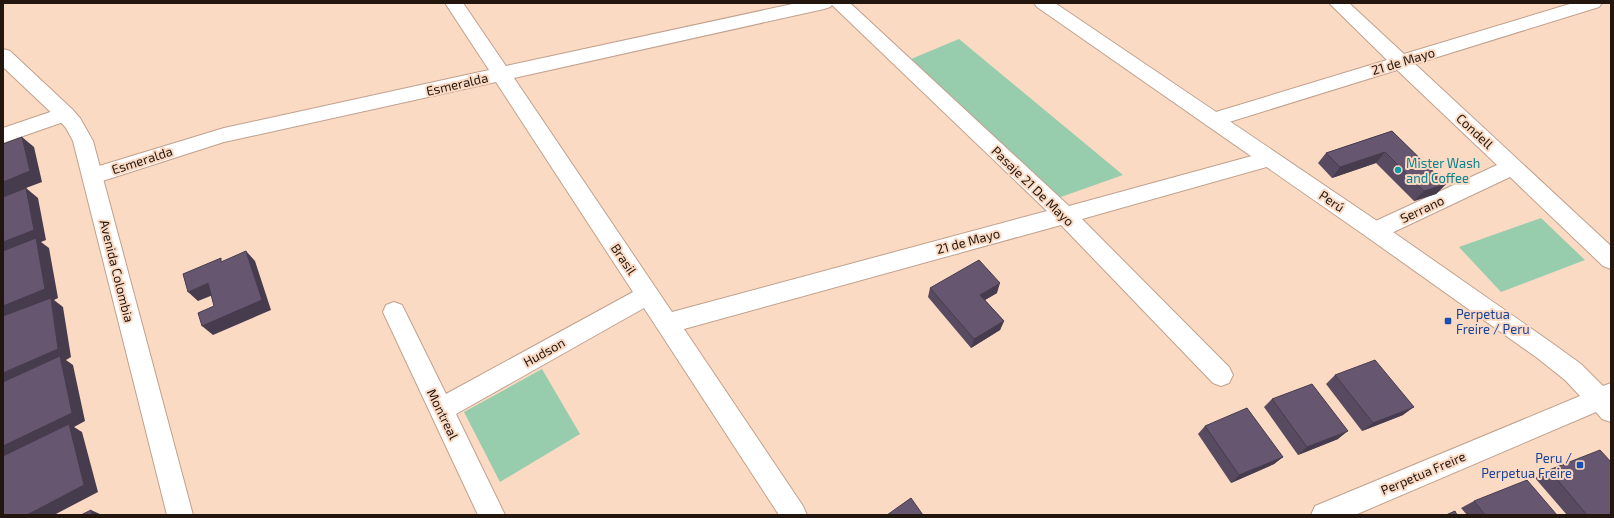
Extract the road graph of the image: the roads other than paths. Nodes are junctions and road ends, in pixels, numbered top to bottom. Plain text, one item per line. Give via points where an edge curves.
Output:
1 (454, 3) edge
2 (824, 3) edge
3 (839, 3) edge
4 (1043, 3) edge
5 (1338, 3) edge
6 (1593, 3) edge
7 (3, 56) edge
8 (1401, 62) junction
9 (501, 74) junction
10 (65, 114) junction
11 (1213, 120) junction
12 (3, 136) edge
13 (1270, 159) junction
14 (1512, 167) junction
15 (93, 176) junction
16 (1065, 215) junction
17 (1375, 231) junction
18 (1611, 260) edge
19 (648, 295) junction
20 (394, 312) dead end
21 (667, 324) junction
22 (1221, 375) dead end
23 (1607, 402) edge
24 (441, 409) junction
25 (180, 515) edge
26 (492, 515) edge
27 (794, 515) edge
28 (1324, 515) edge

1 - 9 street, Brasil
2 - 9 street, Esmeralda
3 - 16 street, Pasaje 21 De Mayo
4 - 11 street, Perú
5 - 8 street, Condell
6 - 8 street, 21 de Mayo
7 - 10 street, Avenida Colombia
8 - 11 street, 21 de Mayo
8 - 14 street, Condell
9 - 15 street, Esmeralda via 224,135
9 - 19 street, Brasil
10 - 12 street
10 - 15 street, Avenida Colombia via 83,140
11 - 13 street, Perú
13 - 16 street, 21 de Mayo
13 - 17 street, Perú
14 - 17 street, Serrano
14 - 18 street, Condell
15 - 25 street, Avenida Colombia
16 - 21 street, 21 de Mayo
16 - 22 street, Pasaje 21 De Mayo
17 - 23 street, Perú via 1544,350
19 - 21 street, Brasil
19 - 24 street, Hudson
20 - 24 street, Montreal
21 - 27 street, Brasil
23 - 28 street, Perpetua Freire
24 - 26 street, Montreal

